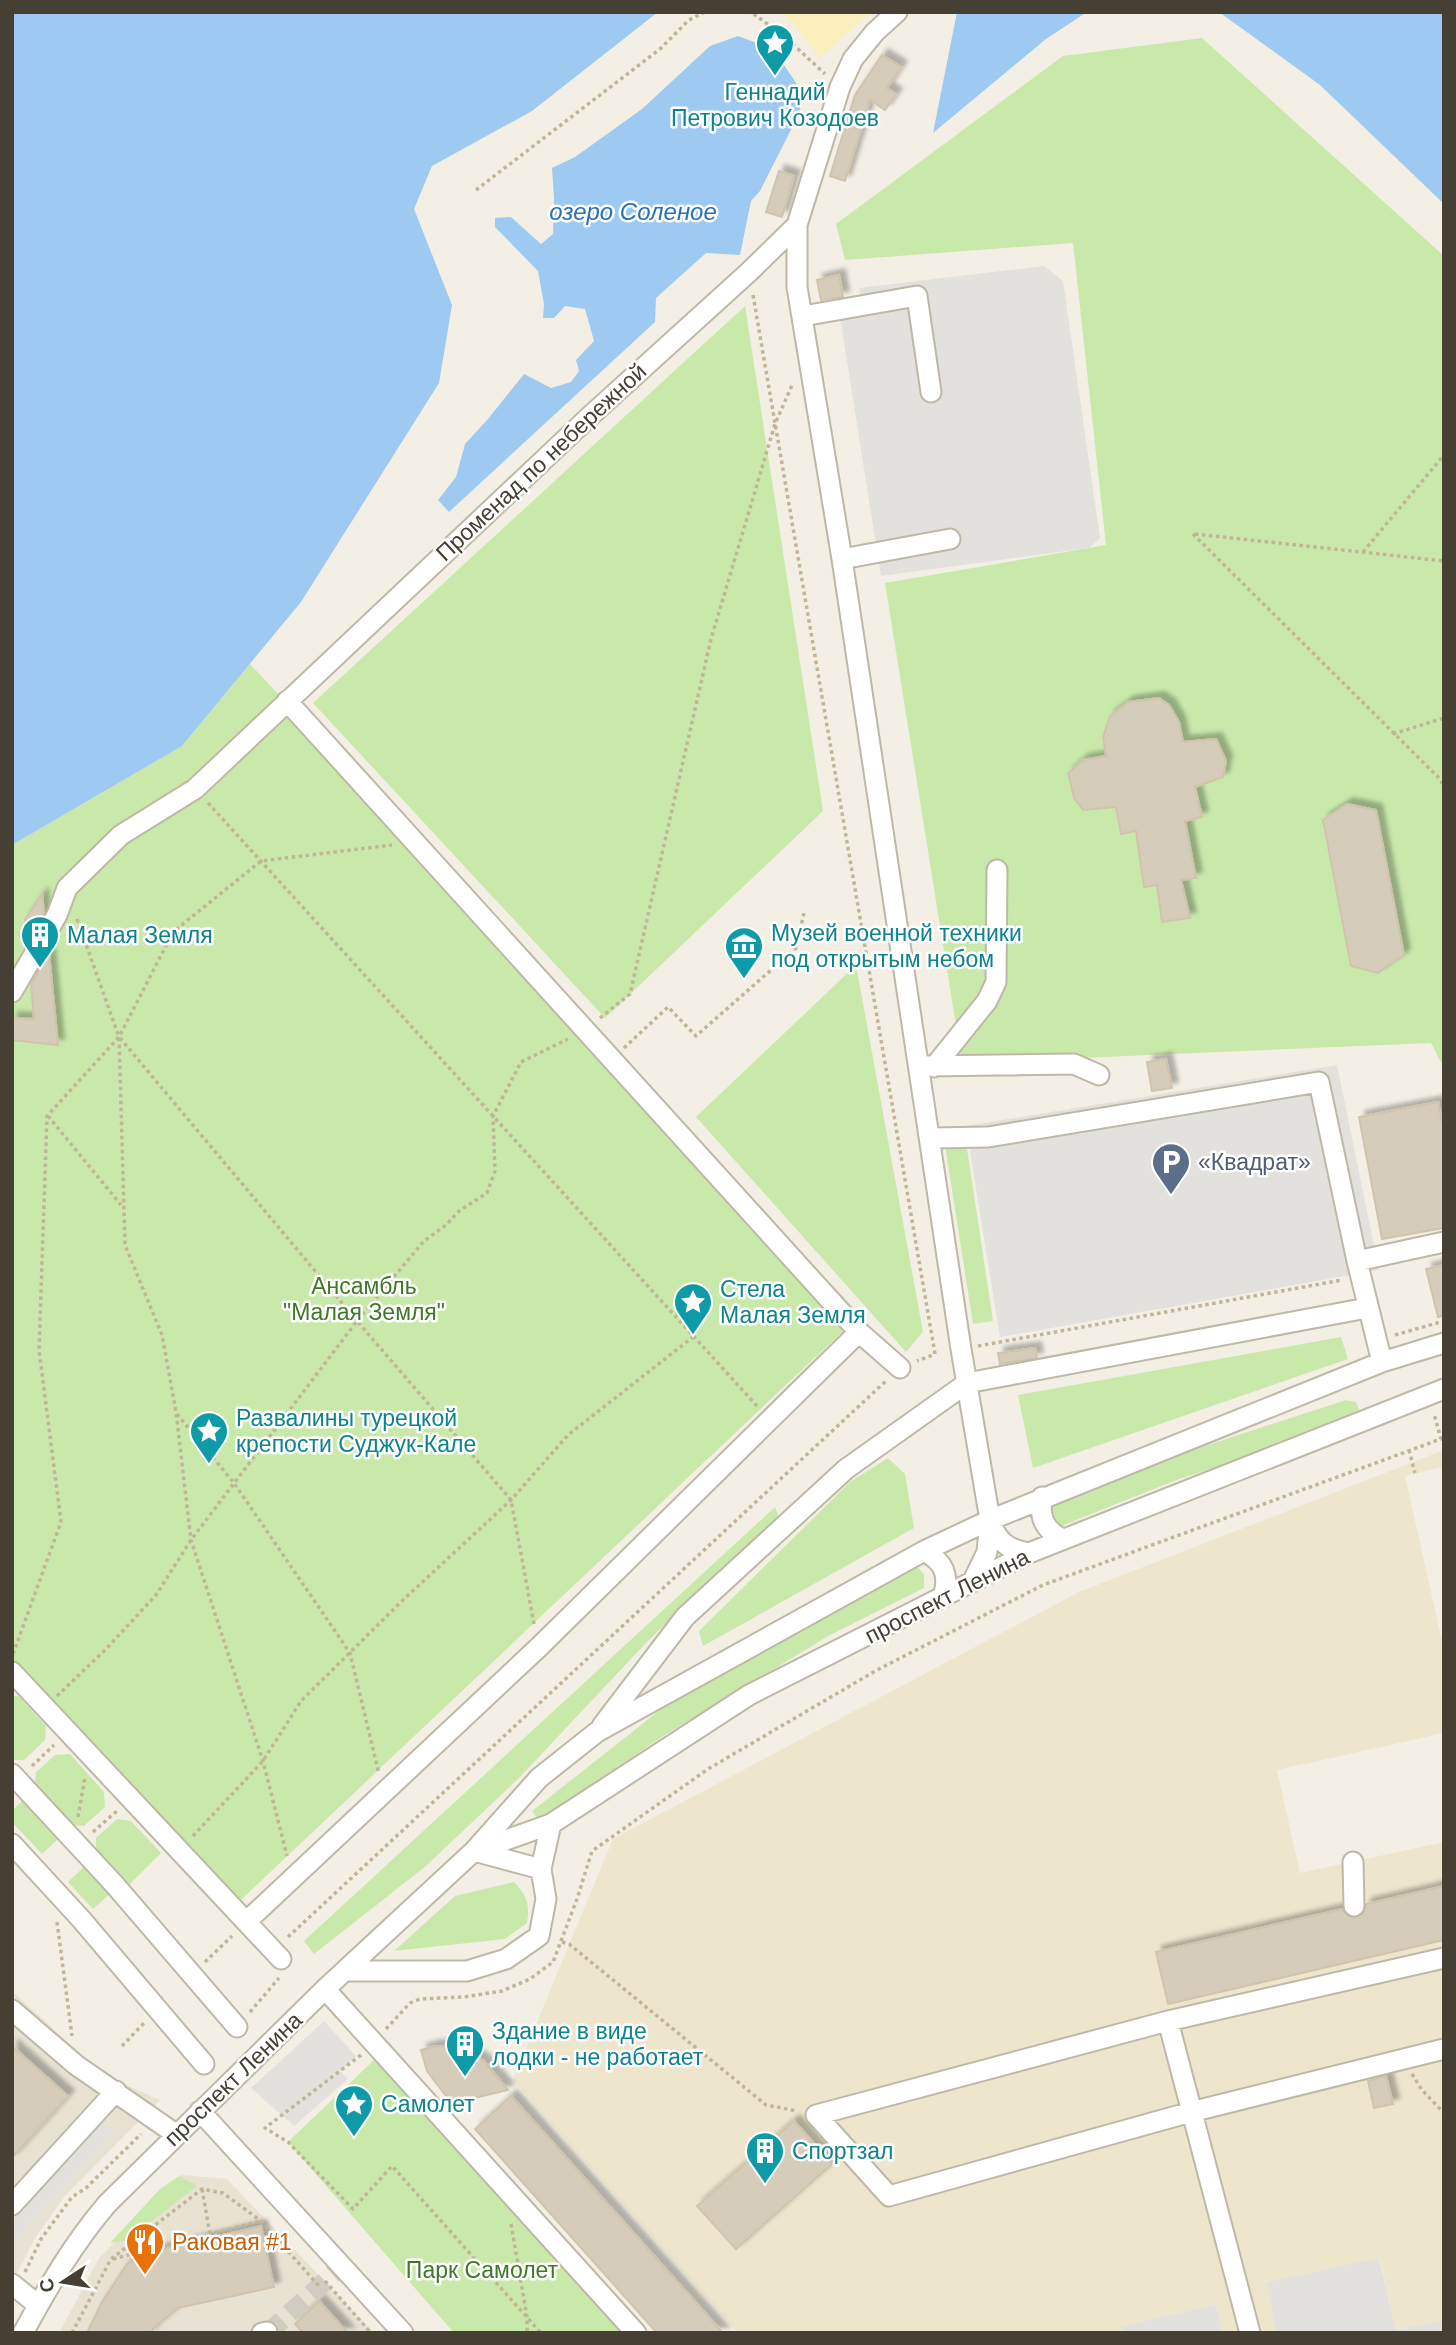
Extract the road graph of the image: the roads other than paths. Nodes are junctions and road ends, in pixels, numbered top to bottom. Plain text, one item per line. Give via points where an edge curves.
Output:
1 (897, 12) edge
2 (797, 225) junction
3 (803, 316) junction
4 (931, 392) dead end
5 (950, 539) dead end
6 (842, 559) junction
7 (286, 701) junction
8 (997, 870) dead end
9 (12, 992) edge
10 (927, 1067) junction
11 (1099, 1075) dead end
12 (931, 1138) junction
13 (1444, 1242) edge
14 (1359, 1269) junction
15 (1367, 1308) junction
16 (859, 1332) junction
17 (1444, 1343) edge
18 (1382, 1362) junction
19 (900, 1368) road end
20 (967, 1383) junction
21 (1444, 1389) edge
22 (1042, 1497) junction
23 (990, 1520) junction
24 (1062, 1539) junction
25 (924, 1551) junction
26 (1029, 1553) junction
27 (973, 1581) junction
28 (943, 1597) junction
29 (12, 1672) edge
30 (597, 1732) junction
31 (15, 1777) edge
32 (551, 1824) junction
33 (12, 1844) edge
34 (474, 1852) junction
35 (1353, 1862) dead end
36 (541, 1869) junction
37 (1354, 1906) dead end
38 (246, 1922) junction
39 (277, 1955) road end
40 (1444, 1958) edge
41 (345, 1971) junction
42 (325, 1989) junction
43 (12, 2010) edge
44 (1168, 2021) junction
45 (237, 2028) dead end
46 (1444, 2049) edge
47 (204, 2064) dead end
48 (116, 2091) junction
49 (200, 2111) junction
50 (1191, 2112) junction
51 (177, 2135) junction
52 (12, 2205) edge
53 (15, 2286) edge
54 (38, 2305) junction
55 (23, 2333) edge
56 (403, 2333) edge
57 (636, 2333) edge
58 (1250, 2333) edge

1 - 2 street via 853,59
2 - 3 street via 797,287
2 - 7 street, Променад по небережной
3 - 4 street via 917,296
3 - 6 street
5 - 6 street
6 - 10 street
7 - 9 street, Променад по небережной via 195,789 121,835 67,888 57,915
7 - 16 street
8 - 10 street via 996,982 987,1001
10 - 11 street via 1074,1064
10 - 12 street
12 - 14 street via 989,1137 1319,1082
12 - 20 street
13 - 14 street
14 - 15 street
15 - 18 street
15 - 20 street
16 - 19 street
16 - 38 street via 538,1647
17 - 18 street, проспект Ленина
18 - 22 street, проспект Ленина
20 - 23 street
20 - 30 street, проспект Ленина via 846,1469 685,1617
21 - 24 street, проспект Ленина
22 - 23 street, проспект Ленина
22 - 24 street via 1043,1523
23 - 25 street, проспект Ленина
23 - 26 street via 1003,1544
23 - 27 street via 987,1552
24 - 26 street, проспект Ленина
25 - 28 street via 945,1569
25 - 30 street, проспект Ленина
26 - 27 street, проспект Ленина
27 - 28 street, проспект Ленина
28 - 32 street, проспект Ленина via 749,1695
29 - 38 street
30 - 34 street, проспект Ленина via 539,1778
31 - 45 street
32 - 34 street, проспект Ленина
32 - 36 street
33 - 47 street
34 - 36 street
34 - 41 street, проспект Ленина
35 - 37 street
36 - 41 street via 546,1899 539,1936 506,1959 467,1970
38 - 39 street
40 - 44 street via 1373,1966
41 - 42 street, проспект Ленина
42 - 49 street, проспект Ленина
42 - 57 street
43 - 48 street via 76,2065
44 - 50 street
44 - 50 street via 816,2115 889,2196
46 - 50 street
48 - 51 street
48 - 52 street
49 - 51 street, проспект Ленина
49 - 56 street
50 - 58 street
51 - 54 street, проспект Ленина via 81,2235
53 - 54 street
54 - 55 street, проспект Ленина

